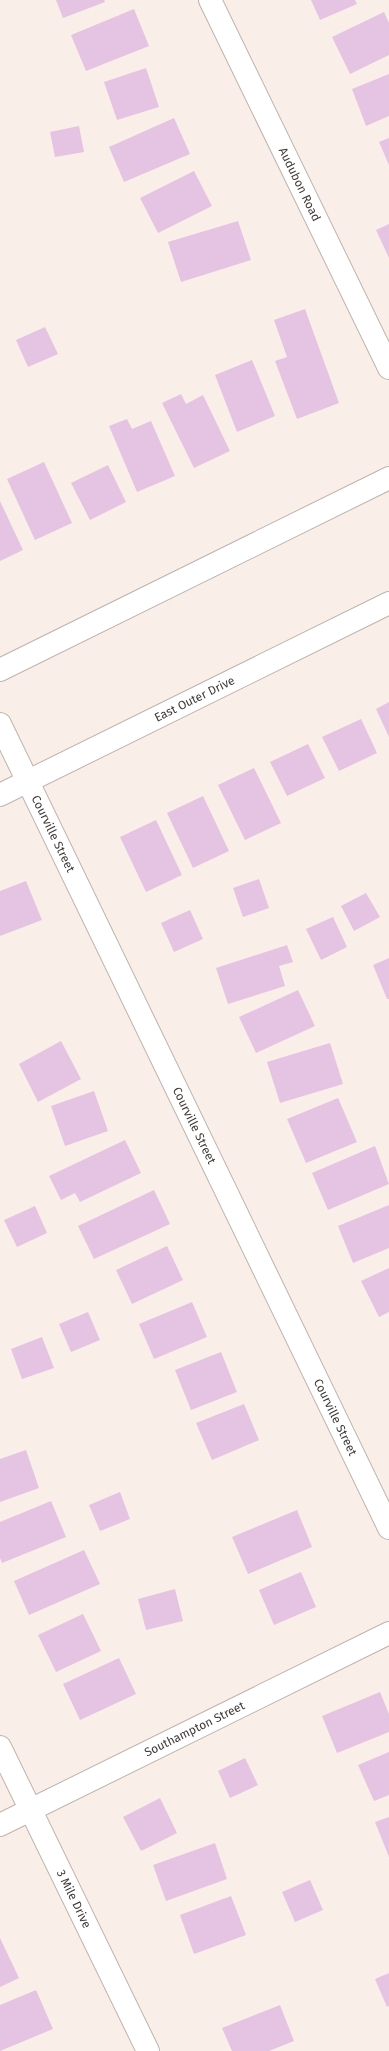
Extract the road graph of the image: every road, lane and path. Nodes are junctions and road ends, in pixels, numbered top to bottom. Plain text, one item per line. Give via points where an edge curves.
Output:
1 (210, 0) edge
2 (389, 368) edge
3 (389, 478) edge
4 (389, 603) edge
5 (0, 670) edge
6 (0, 724) edge
7 (28, 781) junction
8 (0, 795) edge
9 (389, 1528) edge
10 (389, 1633) edge
11 (0, 1747) edge
12 (31, 1810) junction
13 (0, 1825) edge
14 (148, 2051) edge

1 - 2 street, Audubon Road
3 - 5 street
4 - 7 street, East Outer Drive
6 - 7 street, Courville Street
7 - 8 street, East Outer Drive
7 - 9 street, Courville Street
10 - 12 street, Southampton Street
11 - 12 street, 3 Mile Drive
12 - 13 street, Southampton Street
12 - 14 street, 3 Mile Drive

